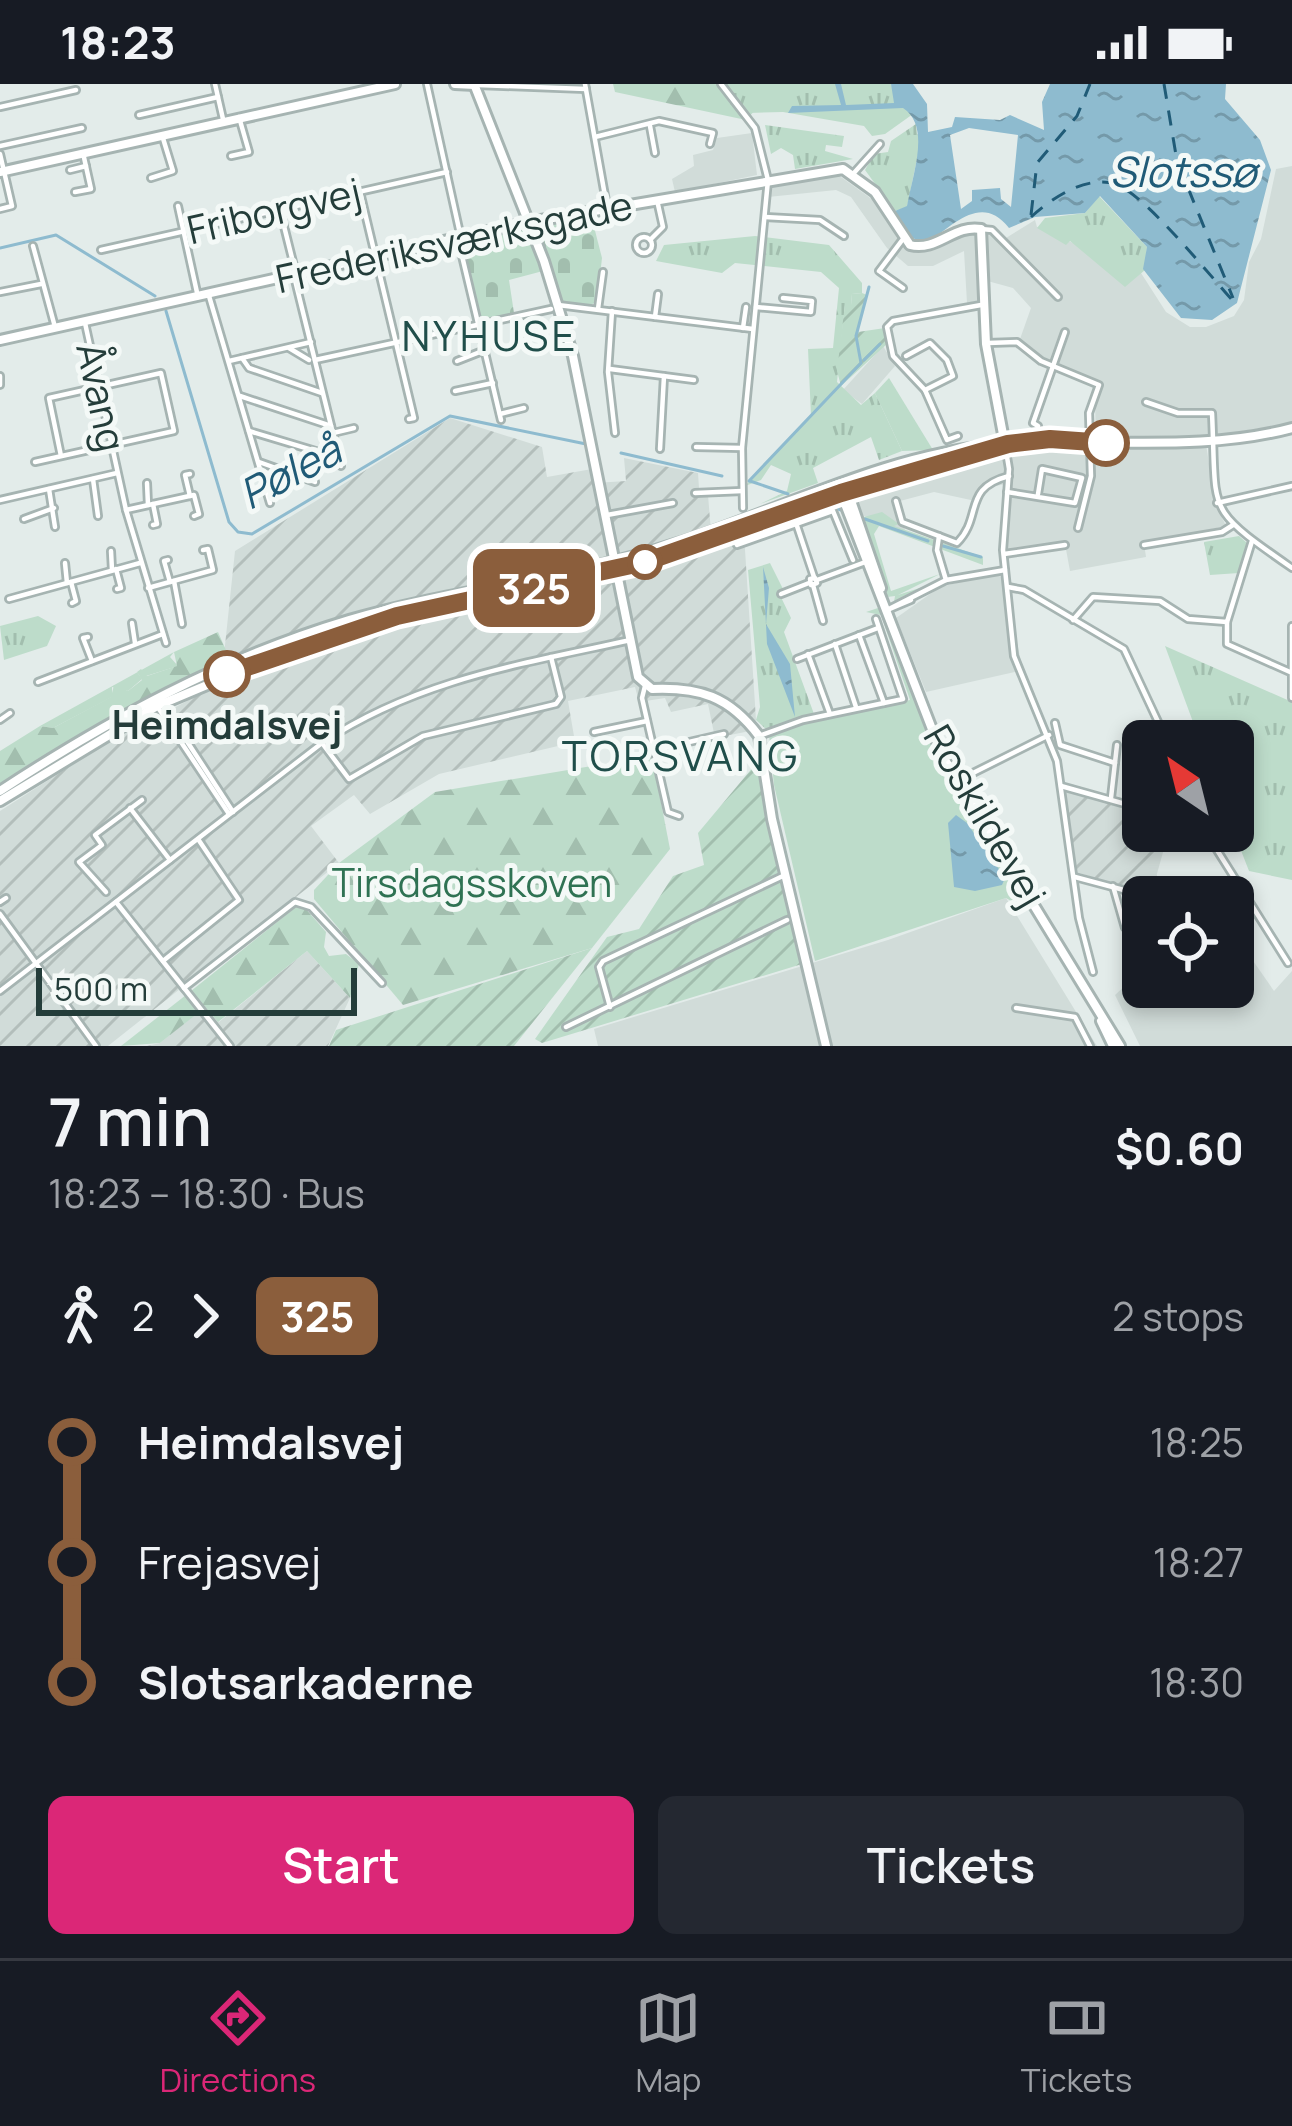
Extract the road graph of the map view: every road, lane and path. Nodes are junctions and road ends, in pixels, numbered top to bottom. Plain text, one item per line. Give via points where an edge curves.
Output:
1 (215, 84) edge
2 (395, 84) edge
3 (427, 84) edge
4 (455, 84) edge
5 (474, 84) edge
6 (722, 84) edge
7 (585, 86) edge
8 (76, 90) dead end
9 (218, 97) junction
10 (0, 107) edge
11 (139, 115) dead end
12 (239, 117) junction
13 (224, 121) junction
14 (650, 127) junction
15 (82, 128) dead end
16 (162, 135) junction
17 (595, 137) junction
18 (710, 144) dead end
19 (880, 144) dead end
20 (0, 150) edge
21 (83, 153) junction
22 (655, 153) dead end
23 (231, 156) dead end
24 (86, 166) junction
25 (70, 170) dead end
26 (2, 171) edge
27 (447, 172) junction
28 (853, 174) junction
29 (151, 178) dead end
30 (768, 180) junction
31 (3, 184) edge
32 (75, 192) dead end
33 (360, 192) junction
34 (658, 200) junction
35 (178, 206) dead end
36 (608, 207) junction
37 (0, 209) edge
38 (280, 209) junction
39 (765, 217) junction
40 (529, 223) junction
41 (980, 228) junction
42 (184, 231) junction
43 (844, 236) dead end
44 (459, 238) junction
45 (903, 238) junction
46 (650, 240) dead end
47 (33, 246) dead end
48 (101, 250) dead end
49 (375, 257) junction
50 (603, 272) dead end
51 (295, 275) junction
52 (43, 283) junction
53 (903, 288) dead end
54 (0, 292) edge
55 (658, 294) dead end
56 (203, 296) junction
57 (1058, 297) dead end
58 (783, 298) dead end
59 (982, 305) junction
60 (555, 307) junction
61 (746, 307) dead end
62 (756, 307) junction
63 (598, 309) junction
64 (613, 311) junction
65 (655, 316) junction
66 (84, 321) junction
67 (478, 324) junction
68 (56, 328) junction
69 (743, 328) junction
70 (753, 329) junction
71 (1066, 332) dead end
72 (0, 340) edge
73 (311, 342) junction
74 (395, 342) junction
75 (986, 344) junction
76 (289, 347) junction
77 (485, 350) junction
78 (906, 356) dead end
79 (242, 358) junction
80 (312, 360) junction
81 (228, 361) junction
82 (457, 362) dead end
83 (1055, 366) junction
84 (610, 369) junction
85 (0, 376) edge
86 (664, 376) junction
87 (694, 380) dead end
88 (493, 383) junction
89 (0, 385) edge
90 (99, 387) junction
91 (925, 390) junction
92 (455, 392) dead end
93 (322, 393) junction
94 (239, 396) junction
95 (1146, 402) dead end
96 (524, 408) dead end
97 (410, 419) dead end
98 (1038, 426) dead end
99 (354, 428) dead end
100 (1292, 428) edge
101 (249, 430) junction
102 (332, 430) junction
103 (615, 434) dead end
104 (958, 436) dead end
105 (1212, 441) junction
106 (1088, 443) junction
107 (111, 445) junction
108 (1005, 445) junction
109 (695, 447) dead end
110 (742, 448) junction
111 (660, 449) dead end
112 (62, 456) junction
113 (34, 462) dead end
114 (259, 462) junction
115 (117, 473) junction
116 (190, 474) dead end
117 (1009, 476) junction
118 (93, 479) junction
119 (315, 482) dead end
120 (147, 483) dead end
121 (1292, 486) edge
122 (843, 488) junction
123 (49, 489) junction
124 (742, 490) junction
125 (1007, 492) junction
126 (695, 493) dead end
127 (1038, 494) junction
128 (190, 496) junction
129 (0, 500) edge
130 (896, 501) dead end
131 (270, 503) dead end
132 (673, 503) dead end
133 (1217, 503) junction
134 (151, 505) junction
135 (54, 508) junction
136 (742, 508) dead end
137 (126, 510) junction
138 (194, 515) dead end
139 (607, 515) junction
140 (98, 517) dead end
141 (24, 519) dead end
142 (796, 523) junction
143 (153, 525) dead end
144 (1233, 525) junction
145 (55, 527) dead end
146 (1078, 529) dead end
147 (731, 533) junction
148 (939, 536) junction
149 (1252, 541) junction
150 (1065, 545) dead end
151 (1144, 545) dead end
152 (111, 550) dead end
153 (203, 550) dead end
154 (1004, 554) junction
155 (168, 560) dead end
156 (853, 560) dead end
157 (868, 561) junction
158 (140, 562) junction
159 (64, 563) dead end
160 (616, 566) junction
161 (1292, 568) edge
162 (114, 570) junction
163 (1005, 570) junction
164 (946, 580) junction
165 (172, 581) junction
166 (813, 581) junction
167 (69, 582) junction
168 (1007, 586) junction
169 (148, 588) junction
170 (117, 590) dead end
171 (781, 594) dead end
172 (9, 598) dead end
173 (72, 603) dead end
174 (888, 610) junction
175 (876, 619) dead end
176 (1073, 620) junction
177 (823, 622) dead end
178 (1227, 622) junction
179 (132, 623) dead end
180 (182, 624) dead end
181 (1292, 626) edge
182 (878, 628) junction
183 (163, 634) junction
184 (859, 635) junction
185 (88, 637) dead end
186 (631, 640) junction
187 (166, 643) dead end
188 (835, 644) junction
189 (135, 645) junction
190 (808, 654) junction
191 (551, 657) junction
192 (796, 658) dead end
193 (92, 661) junction
194 (1290, 676) edge
195 (38, 682) dead end
196 (644, 686) junction
197 (1292, 698) edge
198 (158, 702) junction
199 (885, 703) junction
200 (856, 709) junction
201 (10, 713) dead end
202 (830, 714) junction
203 (0, 720) edge
204 (1158, 720) edge
205 (647, 721) junction
206 (1055, 723) dead end
207 (594, 732) dead end
208 (724, 734) dead end
209 (1049, 735) junction
210 (759, 736) junction
211 (322, 743) junction
212 (1117, 745) dead end
213 (654, 750) junction
214 (1115, 763) junction
215 (956, 782) junction
216 (1061, 786) junction
217 (0, 791) edge
218 (1111, 798) junction
219 (142, 800) dead end
220 (0, 801) edge
221 (1122, 801) edge
222 (130, 808) junction
223 (231, 813) junction
224 (679, 816) dead end
225 (198, 839) junction
226 (1218, 852) edge
227 (170, 860) junction
228 (785, 874) junction
229 (1072, 876) junction
230 (1113, 886) junction
231 (1122, 889) edge
232 (106, 892) dead end
233 (116, 902) junction
234 (0, 914) edge
235 (1122, 918) edge
236 (787, 920) dead end
237 (163, 961) junction
238 (36, 963) junction
239 (1288, 963) dead end
240 (1093, 972) dead end
241 (382, 983) dead end
242 (184, 988) junction
243 (0, 991) edge
244 (610, 1007) junction
245 (1016, 1008) dead end
246 (566, 1027) dead end
247 (96, 1046) edge
248 (230, 1046) edge
249 (826, 1046) edge
250 (1090, 1046) edge
251 (1116, 1046) edge

1 - 9 street
2 - 12 street
3 - 27 street
4 - 5 street
5 - 7 street
5 - 40 street
6 - 30 street via 755,128
7 - 17 street
8 - 10 street
9 - 11 street
9 - 13 street
12 - 13 street
12 - 23 street via 248,152
13 - 16 street
14 - 17 street
14 - 18 street via 658,121 712,133
14 - 22 street
15 - 20 street
16 - 21 street
16 - 29 street via 173,171
17 - 36 street
19 - 28 street
20 - 26 street
21 - 24 street
21 - 26 street
24 - 25 street
24 - 32 street via 91,189
26 - 31 street
27 - 33 street, Friborgvej
27 - 44 street
28 - 30 street, Frederiksværksgade via 835,169
28 - 45 street
30 - 34 street, Frederiksværksgade
30 - 39 street
31 - 37 street via 12,206
33 - 38 street, Friborgvej
33 - 49 street
34 - 36 street, Frederiksværksgade
34 - 46 street via 663,227
35 - 42 street
36 - 40 street, Frederiksværksgade
38 - 42 street, Friborgvej
38 - 51 street
39 - 43 street via 820,220
39 - 62 street
40 - 44 street, Frederiksværksgade
40 - 60 street
41 - 45 street via 928,247
41 - 57 street via 992,230
41 - 59 street
42 - 48 street, Friborgvej
42 - 56 street
44 - 49 street, Frederiksværksgade
44 - 67 street
45 - 53 street via 879,272
47 - 52 street
49 - 51 street, Frederiksværksgade
49 - 74 street
50 - 63 street
51 - 56 street, Frederiksværksgade
51 - 73 street
52 - 54 street
52 - 68 street
55 - 65 street
56 - 66 street, Frederiksværksgade
56 - 81 street
58 - 62 street via 812,302 811,312
59 - 75 street
59 - 91 street via 890,323 893,356
60 - 63 street
60 - 67 street
60 - 139 street
61 - 69 street
62 - 70 street
63 - 64 street
64 - 65 street
64 - 84 street
65 - 69 street
66 - 68 street, Frederiksværksgade
66 - 90 street, Åvang
67 - 74 street
67 - 77 street
68 - 72 street, Frederiksværksgade
69 - 70 street
70 - 110 street
71 - 83 street
73 - 76 street
73 - 80 street
74 - 80 street
74 - 97 street
75 - 83 street via 1017,342
75 - 108 street
76 - 79 street
76 - 80 street
77 - 82 street
77 - 88 street
78 - 91 street via 930,344 947,360 953,376
79 - 81 street
79 - 93 street
80 - 93 street
81 - 94 street
83 - 98 street
83 - 106 street via 1099,385
84 - 86 street
84 - 103 street
85 - 89 street
86 - 87 street
86 - 111 street
88 - 92 street
88 - 96 street via 501,417
90 - 107 street, Åvang
90 - 107 street via 161,373 174,431
90 - 112 street via 49,398
91 - 104 street via 947,440
93 - 102 street
94 - 101 street
94 - 102 street
95 - 105 street via 1212,413
99 - 102 street
100 - 105 street
101 - 102 street via 340,462
101 - 114 street
105 - 106 street
105 - 133 street
106 - 108 street
106 - 146 street via 1091,476
107 - 112 street
107 - 115 street, Åvang
108 - 117 street
108 - 122 street
109 - 110 street
110 - 124 street
112 - 113 street
114 - 119 street
114 - 131 street
115 - 118 street, Åvang
115 - 137 street, Åvang
116 - 128 street, Åvang
117 - 125 street
117 - 148 street via 977,493 962,542
118 - 123 street, Åvang
118 - 140 street, Åvang
120 - 134 street, Åvang
121 - 133 street
122 - 147 street
122 - 157 street, Roskildevej
122 - 160 street
123 - 129 street, Åvang
123 - 135 street, Åvang
124 - 126 street
124 - 136 street
125 - 127 street
125 - 154 street
127 - 127 street via 1075,503 1082,478 1042,469
128 - 134 street
128 - 138 street, Åvang
130 - 148 street via 902,523
132 - 139 street
133 - 144 street
134 - 137 street
134 - 143 street, Åvang
135 - 141 street
135 - 145 street, Åvang
137 - 158 street, Åvang
139 - 160 street
142 - 147 street via 737,545
142 - 156 street via 834,512
142 - 166 street
144 - 149 street
144 - 151 street
147 - 160 street
148 - 164 street
149 - 161 street
149 - 178 street
150 - 154 street
152 - 162 street
153 - 165 street via 213,570
154 - 163 street
155 - 165 street
157 - 166 street
157 - 174 street, Roskildevej
158 - 162 street
158 - 169 street, Åvang
159 - 167 street
160 - 186 street
160 - 198 street via 352,629
162 - 167 street
162 - 170 street
163 - 164 street
163 - 168 street
164 - 174 street
165 - 169 street
165 - 180 street
166 - 171 street
166 - 177 street
167 - 172 street
167 - 173 street
168 - 176 street
168 - 209 street via 1014,656
169 - 183 street, Åvang
174 - 215 street, Roskildevej
175 - 182 street
176 - 178 street via 1093,597 1160,601 1188,620
176 - 204 street via 1128,654
178 - 194 street via 1227,644
179 - 189 street
181 - 194 street
182 - 184 street
182 - 199 street via 903,697
183 - 187 street, Åvang
183 - 189 street
184 - 188 street
184 - 199 street
185 - 193 street
186 - 191 street
186 - 196 street
188 - 190 street
188 - 200 street
189 - 193 street
190 - 192 street
190 - 202 street
191 - 211 street via 423,688
191 - 211 street via 556,704 424,736 349,779
193 - 195 street
194 - 197 street
196 - 205 street
196 - 210 street via 700,689
198 - 217 street
198 - 220 street
198 - 223 street
199 - 200 street
200 - 202 street
201 - 203 street
202 - 210 street
205 - 207 street
205 - 213 street
206 - 214 street via 1060,745
208 - 213 street
209 - 215 street
209 - 216 street
210 - 228 street
211 - 223 street
212 - 214 street
213 - 224 street via 668,812
214 - 218 street
215 - 251 street, Roskildevej via 1084,981
216 - 218 street
216 - 229 street
218 - 221 street
219 - 222 street
222 - 227 street
222 - 232 street via 95,835 102,844 79,862
223 - 225 street
225 - 227 street
225 - 237 street via 239,900
226 - 239 street
227 - 233 street
228 - 244 street via 603,962
228 - 249 street
229 - 230 street
229 - 240 street
230 - 231 street
230 - 235 street
233 - 237 street
233 - 238 street
234 - 238 street
236 - 244 street
237 - 242 street
238 - 243 street
238 - 247 street
241 - 242 street via 311,907 295,902
242 - 248 street
244 - 246 street
245 - 250 street via 1075,1017

